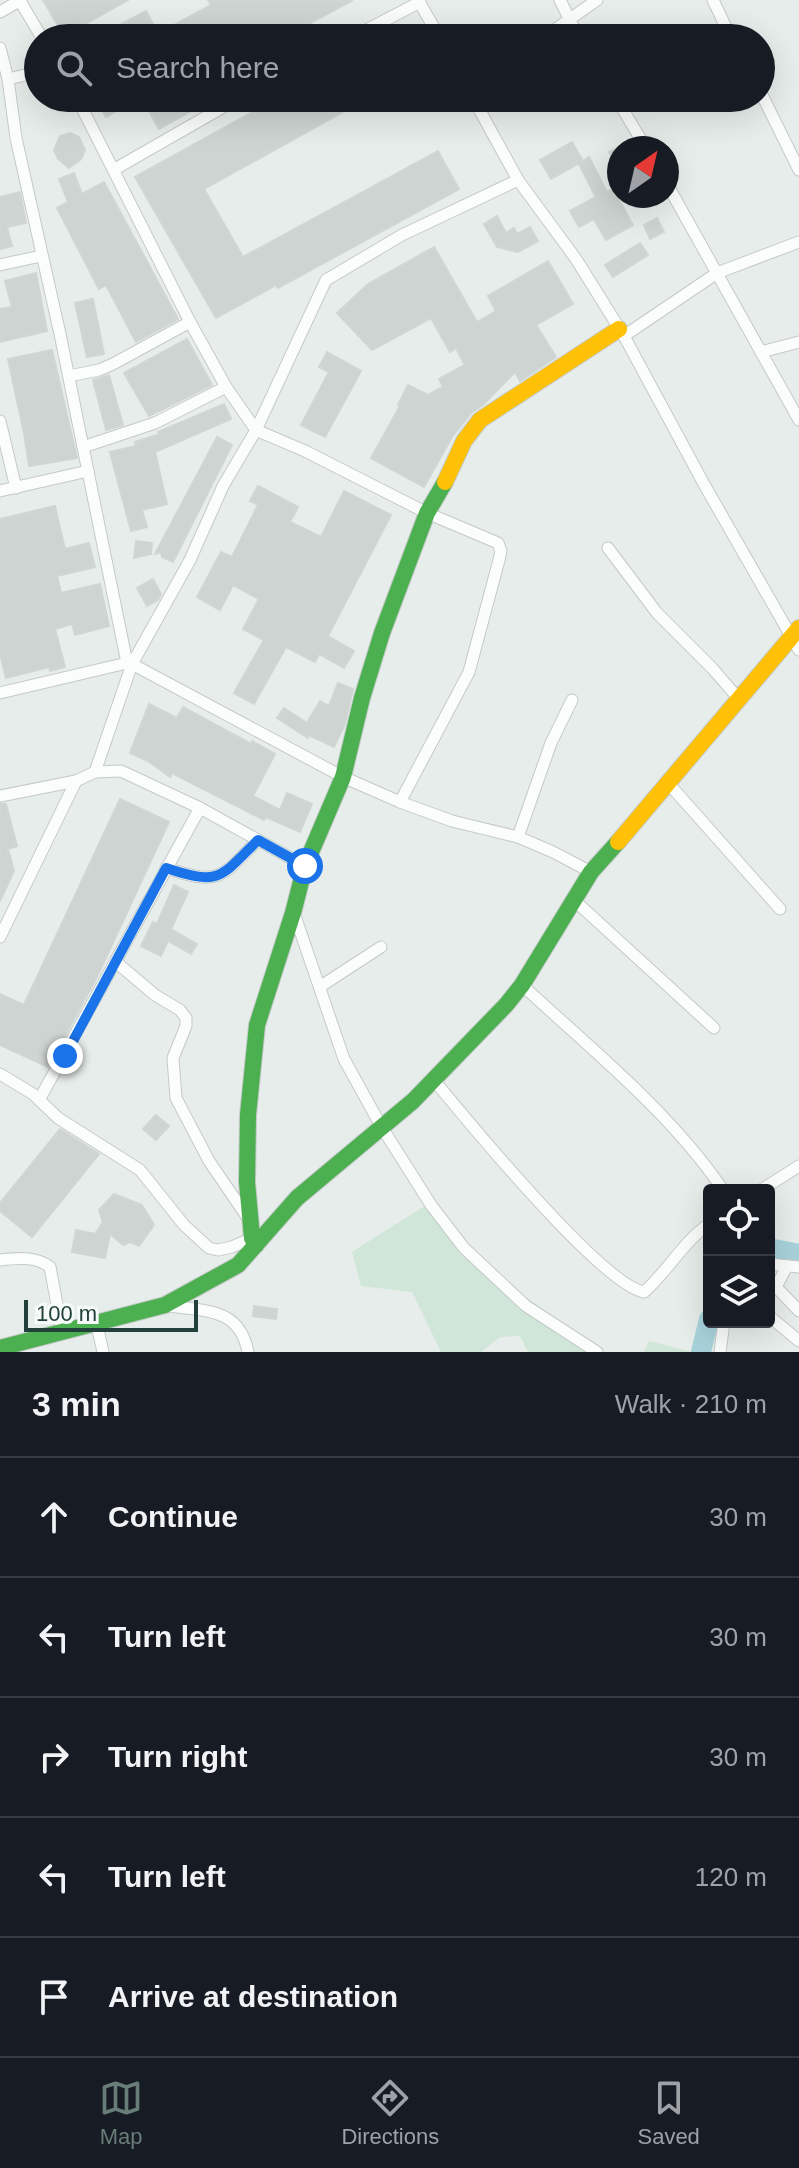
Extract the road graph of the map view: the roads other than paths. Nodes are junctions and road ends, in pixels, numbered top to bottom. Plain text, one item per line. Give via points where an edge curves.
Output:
1 (21, 0) edge
2 (560, 0) edge
3 (597, 0) edge
4 (713, 0) edge
5 (419, 1) edge
6 (0, 12) edge
7 (569, 21) junction
8 (34, 24) edge
9 (377, 24) edge
10 (432, 24) edge
11 (564, 24) edge
12 (571, 24) edge
13 (724, 24) edge
14 (0, 48) edge
15 (24, 75) edge
16 (8, 79) junction
17 (84, 112) edge
18 (215, 112) edge
19 (481, 112) edge
20 (624, 112) edge
21 (770, 112) edge
22 (639, 136) edge
23 (115, 169) junction
24 (799, 170) edge
25 (518, 180) junction
26 (679, 205) edge
27 (799, 242) edge
28 (41, 256) junction
29 (0, 265) edge
30 (717, 273) junction
31 (190, 322) junction
32 (622, 332) junction
33 (799, 342) edge
34 (761, 352) junction
35 (69, 376) junction
36 (226, 387) junction
37 (799, 420) edge
38 (0, 421) edge
39 (256, 430) junction
40 (83, 447) junction
41 (88, 471) junction
42 (16, 488) junction
43 (0, 491) edge
44 (427, 513) junction
45 (608, 548) dead end
46 (796, 638) edge
47 (130, 664) junction
48 (0, 693) edge
49 (738, 698) junction
50 (572, 700) dead end
51 (95, 772) junction
52 (343, 777) junction
53 (76, 781) junction
54 (669, 784) junction
55 (0, 796) edge
56 (400, 802) junction
57 (200, 808) junction
58 (518, 837) junction
59 (258, 840) junction
60 (305, 866) junction
61 (166, 868) junction
62 (591, 872) junction
63 (574, 900) junction
64 (780, 909) dead end
65 (293, 913) junction
66 (0, 937) edge
67 (381, 947) dead end
68 (116, 962) junction
69 (522, 985) junction
70 (321, 986) junction
71 (714, 1028) dead end
72 (0, 1074) edge
73 (433, 1079) junction
74 (39, 1100) junction
75 (381, 1126) junction
76 (799, 1166) edge
77 (719, 1184) edge
78 (770, 1184) edge
79 (703, 1228) edge
80 (254, 1236) junction
81 (0, 1260) edge
82 (793, 1267) edge
83 (165, 1305) junction
84 (799, 1311) edge
85 (775, 1321) edge
86 (97, 1325) junction
87 (723, 1328) edge
88 (62, 1331) junction
89 (799, 1341) edge
90 (11, 1348) edge
91 (103, 1352) edge
92 (248, 1352) edge
93 (597, 1352) edge
94 (720, 1352) edge

1 - 6 street
1 - 8 street
2 - 7 street
3 - 7 street
4 - 13 street
5 - 9 street
5 - 10 street
7 - 11 street
7 - 12 street
14 - 16 street
15 - 16 street
16 - 28 street
17 - 23 street
18 - 23 street
19 - 25 street
20 - 22 street
21 - 24 street
23 - 31 street
25 - 32 street
25 - 39 street via 402,235 326,280
26 - 30 street
27 - 30 street
28 - 29 street
28 - 35 street
30 - 32 street
30 - 34 street
31 - 35 street via 99,370
31 - 36 street
32 - 44 street via 480,420 466,434
32 - 46 street
33 - 34 street
34 - 37 street
35 - 40 street
36 - 39 street
36 - 40 street via 155,423
38 - 42 street
39 - 44 street
39 - 47 street
40 - 41 street
41 - 42 street
41 - 47 street
42 - 43 street
44 - 52 street via 382,633
44 - 56 street via 492,538 501,551 469,672
45 - 49 street via 657,613
46 - 49 street
47 - 48 street
47 - 51 street
47 - 52 street
49 - 54 street
50 - 58 street
51 - 53 street
51 - 57 street via 121,771
52 - 56 street
52 - 60 street
53 - 55 street
53 - 66 street
54 - 62 street
54 - 64 street
56 - 58 street
57 - 59 street
57 - 61 street
58 - 62 street
59 - 60 street
59 - 61 street via 215,878
60 - 65 street
61 - 68 street
62 - 63 street
63 - 69 street
63 - 71 street
65 - 70 street
65 - 80 street via 263,1004 252,1064 247,1182
67 - 70 street
68 - 74 street
68 - 80 street via 186,1018 173,1058 176,1098
69 - 73 street
69 - 77 street via 674,1127
70 - 75 street via 344,1059
72 - 74 street
73 - 75 street
73 - 79 street via 571,1235 633,1290 650,1287
74 - 80 street via 140,1170 209,1248 232,1247
75 - 80 street
75 - 93 street via 464,1248 526,1306
76 - 78 street
80 - 83 street via 238,1265
81 - 88 street via 30,1259 50,1267
82 - 84 street via 776,1287
83 - 86 street
83 - 92 street via 231,1319 241,1328
85 - 89 street
86 - 88 street
86 - 91 street
87 - 94 street
88 - 90 street

